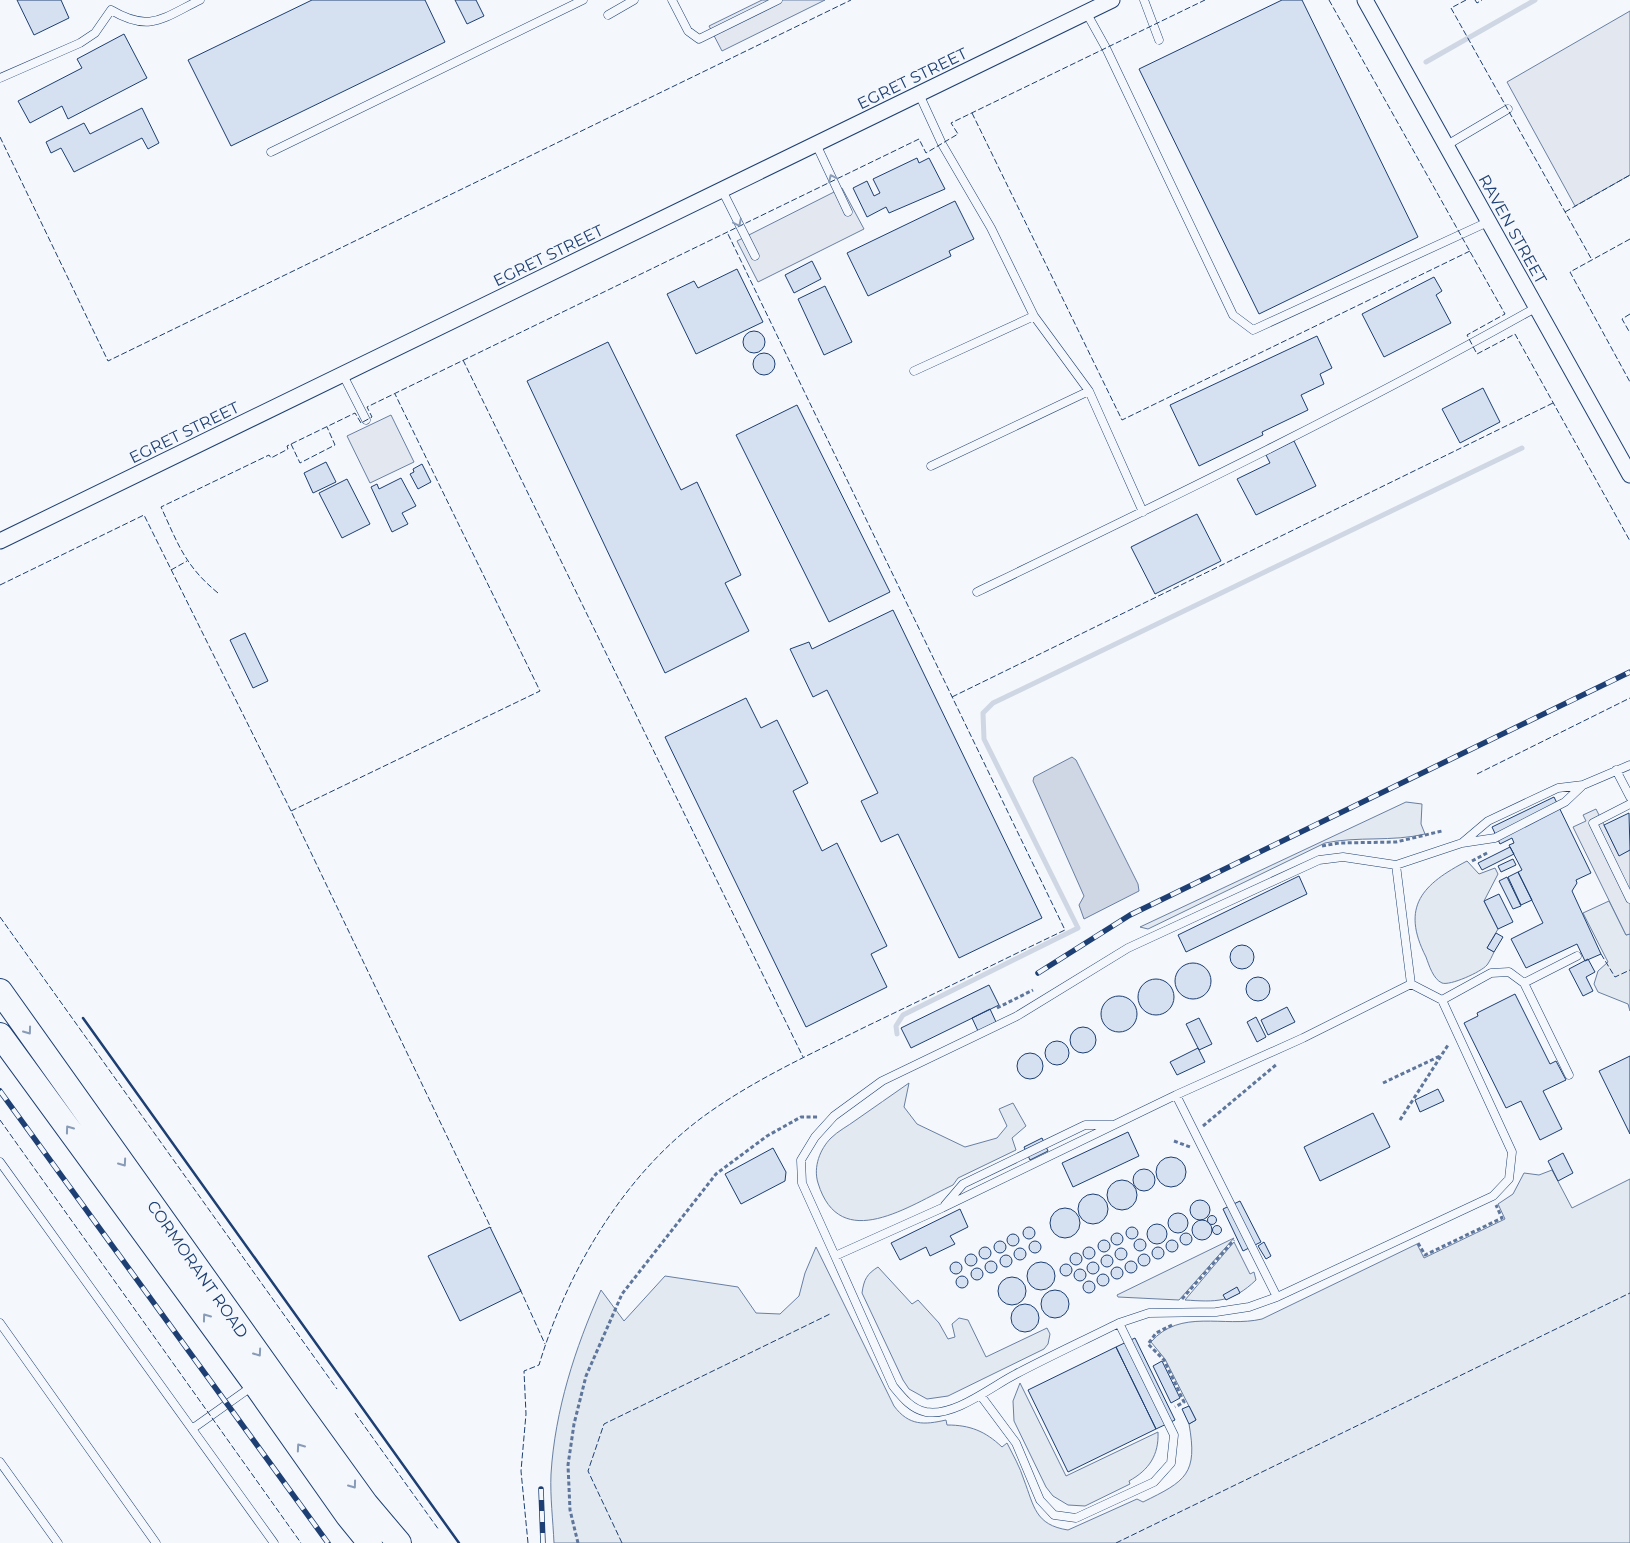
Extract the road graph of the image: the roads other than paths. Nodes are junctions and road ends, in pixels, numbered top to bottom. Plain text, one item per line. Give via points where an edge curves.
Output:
1 (200, 0) edge
2 (583, 0) edge
3 (634, 0) edge
4 (672, 0) edge
5 (778, 0) edge
6 (1112, 0) edge
7 (1144, 0) edge
8 (1365, 0) edge
9 (1086, 12) junction
10 (608, 15) dead end
11 (1159, 40) dead end
12 (0, 78) edge
13 (919, 94) junction
14 (1508, 109) dead end
15 (816, 144) junction
16 (1447, 145) junction
17 (271, 152) dead end
18 (722, 190) junction
19 (848, 212) dead end
20 (1490, 221) junction
21 (755, 256) dead end
22 (1537, 307) junction
23 (1034, 316) junction
24 (914, 371) dead end
25 (343, 375) junction
26 (1089, 391) junction
27 (366, 420) dead end
28 (931, 466) dead end
29 (1630, 475) edge
30 (1143, 512) junction
31 (0, 542) edge
32 (977, 592) dead end
33 (1630, 765) edge
34 (1616, 770) junction
35 (1583, 785) junction
36 (1630, 797) edge
37 (1630, 804) edge
38 (1462, 843) junction
39 (1396, 865) junction
40 (1630, 898) edge
41 (1577, 956) dead end
42 (1524, 983) junction
43 (1411, 984) junction
44 (0, 991) edge
45 (1442, 1000) junction
46 (0, 1035) edge
47 (1569, 1075) dead end
48 (1176, 1095) junction
49 (1118, 1125) junction
50 (0, 1162) edge
51 (942, 1208) junction
52 (835, 1256) junction
53 (1277, 1297) junction
54 (0, 1323) edge
55 (1119, 1323) junction
56 (255, 1384) junction
57 (981, 1396) junction
58 (192, 1428) junction
59 (0, 1462) edge
60 (58, 1543) edge
61 (156, 1543) edge
62 (274, 1543) edge
63 (370, 1543) edge
64 (399, 1543) edge

1 - 12 lane via 153,23 130,21 111,10 95,33 80,44
2 - 17 lane
3 - 10 lane
4 - 5 lane via 688,32 699,39
6 - 9 street, EGRET STREET
7 - 11 lane
8 - 16 street, RAVEN STREET
9 - 13 street, EGRET STREET
9 - 20 lane via 1233,315 1253,330
13 - 15 street, EGRET STREET
13 - 23 lane via 942,144 991,228
14 - 16 lane
15 - 18 street, EGRET STREET
19 -> 15 lane
16 - 20 street, RAVEN STREET
18 -> 21 lane
18 - 25 street, EGRET STREET
20 - 22 street, RAVEN STREET
22 - 29 street, RAVEN STREET
22 - 30 lane
23 - 24 lane
23 - 26 lane
25 - 27 lane
25 - 31 street, EGRET STREET
26 - 28 lane
26 - 30 lane
30 - 32 lane
33 - 34 lane
34 - 35 lane
34 - 36 lane
35 - 38 lane via 1558,788 1488,821
35 - 38 lane via 1566,802 1495,838
37 - 40 lane via 1593,823
38 - 39 lane
39 - 43 lane
39 - 52 lane via 1344,857 1318,860 1128,948 1017,1016 882,1081 834,1116 815,1137 802,1160 802,1183
41 - 42 lane
42 - 45 lane via 1509,972 1491,973
42 - 47 lane
43 - 45 lane
43 - 48 lane via 1303,1038
44 -> 64 main road, CORMORANT ROAD via 366,1504
45 - 53 lane via 1512,1152 1509,1179 1493,1196
56 -> 46 main road, CORMORANT ROAD
48 - 49 lane
48 - 53 lane
49 - 51 lane
49 - 51 lane via 1085,1125 963,1184
50 - 58 lane
51 - 52 lane
52 - 57 lane via 893,1386 907,1404 926,1412 948,1409
53 - 55 lane via 1249,1307 1216,1312 1149,1313
54 - 61 lane
55 - 57 lane via 1014,1375
55 - 57 lane via 1174,1435 1171,1463 1154,1482 1076,1518 1054,1515 1040,1500 1016,1443
56 - 58 lane
63 -> 56 main road, CORMORANT ROAD
58 - 62 lane
59 - 60 lane

